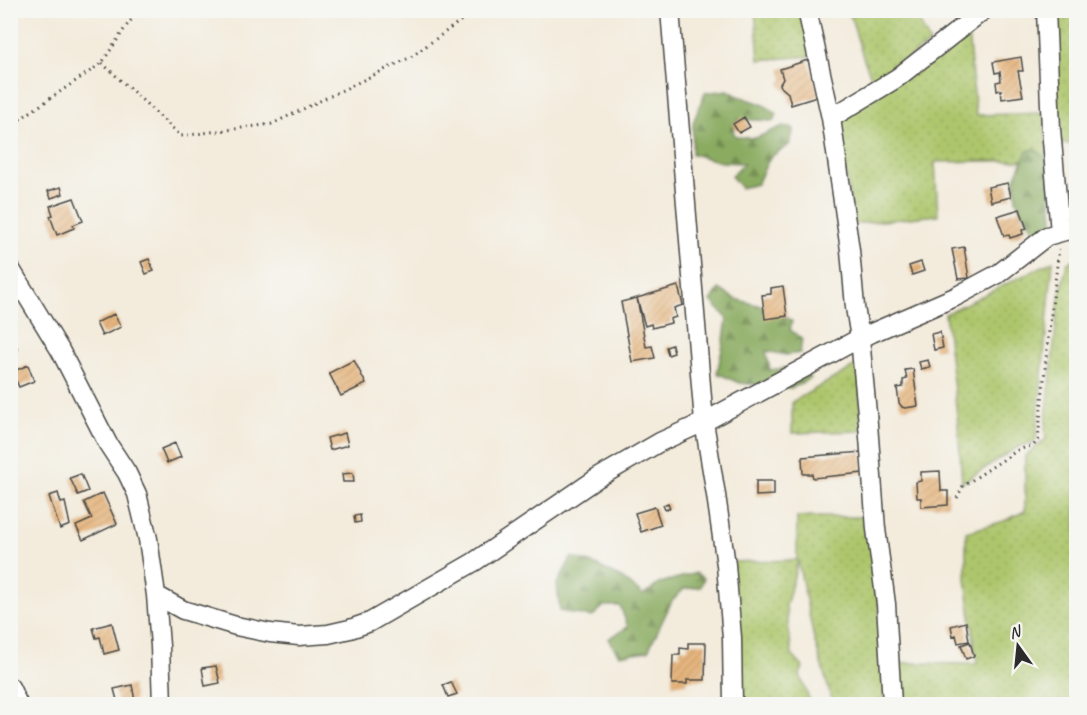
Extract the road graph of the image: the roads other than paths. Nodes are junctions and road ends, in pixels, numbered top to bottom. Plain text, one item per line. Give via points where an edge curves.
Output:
1 (670, 10) edge
2 (807, 10) edge
3 (984, 10) edge
4 (1046, 10) edge
5 (831, 118) junction
6 (1069, 230) edge
7 (10, 268) edge
8 (860, 338) junction
9 (704, 422) junction
10 (156, 595) junction
11 (10, 687) edge
12 (18, 705) edge
13 (162, 705) edge
14 (733, 705) edge
15 (892, 705) edge

1 - 9 street
2 - 5 street
3 - 5 street via 897,78
4 - 6 street via 1052,129
5 - 8 street
6 - 8 street via 1047,236 998,274 955,297
7 - 10 street via 60,350 137,494
8 - 9 street
8 - 15 street
9 - 10 street via 596,479 474,562 378,618 350,629 299,636 270,633 183,610
9 - 14 street via 726,565
10 - 13 street
11 - 12 street

